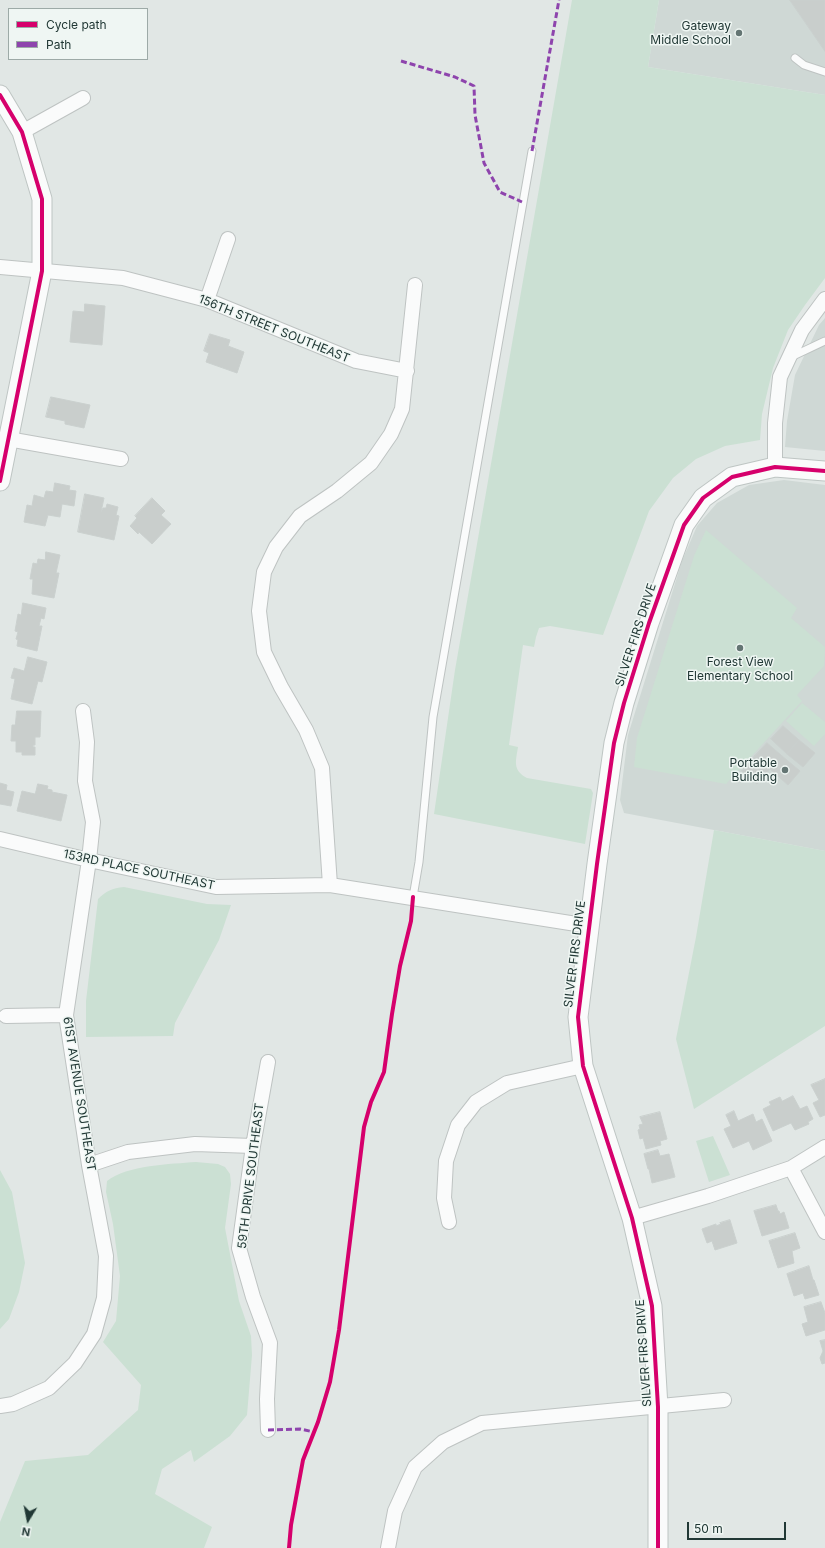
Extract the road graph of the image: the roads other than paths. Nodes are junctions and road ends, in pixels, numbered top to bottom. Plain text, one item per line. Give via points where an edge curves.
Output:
1 (795, 58) dead end
2 (825, 72) edge
3 (0, 95) edge
4 (83, 98) dead end
5 (22, 132) junction
6 (532, 151) dead end
7 (228, 239) dead end
8 (0, 267) edge
9 (42, 270) junction
10 (415, 285) dead end
11 (825, 299) edge
12 (207, 300) junction
13 (825, 341) edge
14 (789, 357) junction
15 (407, 372) junction
16 (8, 439) junction
17 (121, 459) dead end
18 (775, 467) junction
19 (825, 471) edge
20 (0, 481) edge
21 (83, 711) dead end
22 (0, 839) edge
23 (89, 860) junction
24 (330, 885) junction
25 (413, 897) junction
26 (589, 926) junction
27 (66, 1015) junction
28 (6, 1016) dead end
29 (268, 1062) dead end
30 (582, 1066) junction
31 (253, 1146) junction
32 (825, 1147) edge
33 (89, 1164) junction
34 (791, 1168) junction
35 (632, 1218) junction
36 (449, 1222) dead end
37 (825, 1232) edge
38 (724, 1400) dead end
39 (0, 1406) edge
40 (658, 1407) junction
41 (268, 1430) dead end
42 (388, 1548) edge
43 (658, 1548) edge

1 - 2 lane via 804,65
3 - 5 street
4 - 5 street
5 - 9 street via 42,199
6 - 25 lane via 433,717 419,862
7 - 12 street
8 - 9 street, 156TH STREET SOUTHEAST
9 - 12 street, 156TH STREET SOUTHEAST via 123,278
9 - 16 street
10 - 15 street
11 - 14 street via 802,330
12 - 15 street, 156TH STREET SOUTHEAST via 356,361
13 - 14 lane
14 - 18 street via 780,377 775,422
15 - 24 street via 402,409 391,434 371,462 337,491 300,516 276,547 264,572 259,612 264,652 306,730 322,768
16 - 17 street
16 - 20 street
18 - 19 street
18 - 26 street, SILVER FIRS DRIVE via 732,478 703,498 684,525 647,630 614,743
21 - 23 street, 61ST AVENUE SOUTHEAST via 87,742 85,781 93,822
22 - 23 street, 153RD PLACE SOUTHEAST
23 - 24 street, 153RD PLACE SOUTHEAST via 216,887
23 - 27 street, 61ST AVENUE SOUTHEAST
24 - 25 street, 153RD PLACE SOUTHEAST
25 - 26 street, 153RD PLACE SOUTHEAST
26 - 30 street, SILVER FIRS DRIVE via 578,1017
27 - 28 street
27 - 33 street, 61ST AVENUE SOUTHEAST
29 - 31 street, 59TH DRIVE SOUTHEAST
30 - 35 street, SILVER FIRS DRIVE
30 - 36 street via 507,1083 476,1102 458,1125 446,1161 444,1198
31 - 33 street via 195,1144 128,1152
31 - 41 street, 59TH DRIVE SOUTHEAST via 239,1248 253,1297 270,1342
32 - 34 street
33 - 39 street, 61ST AVENUE SOUTHEAST via 106,1256 104,1298 94,1334 75,1363 49,1388 13,1404
34 - 35 street
34 - 37 street
35 - 40 street, SILVER FIRS DRIVE via 652,1306
38 - 40 street
40 - 42 street via 482,1423 443,1442 415,1467 395,1511
40 - 43 street, SILVER FIRS DRIVE

